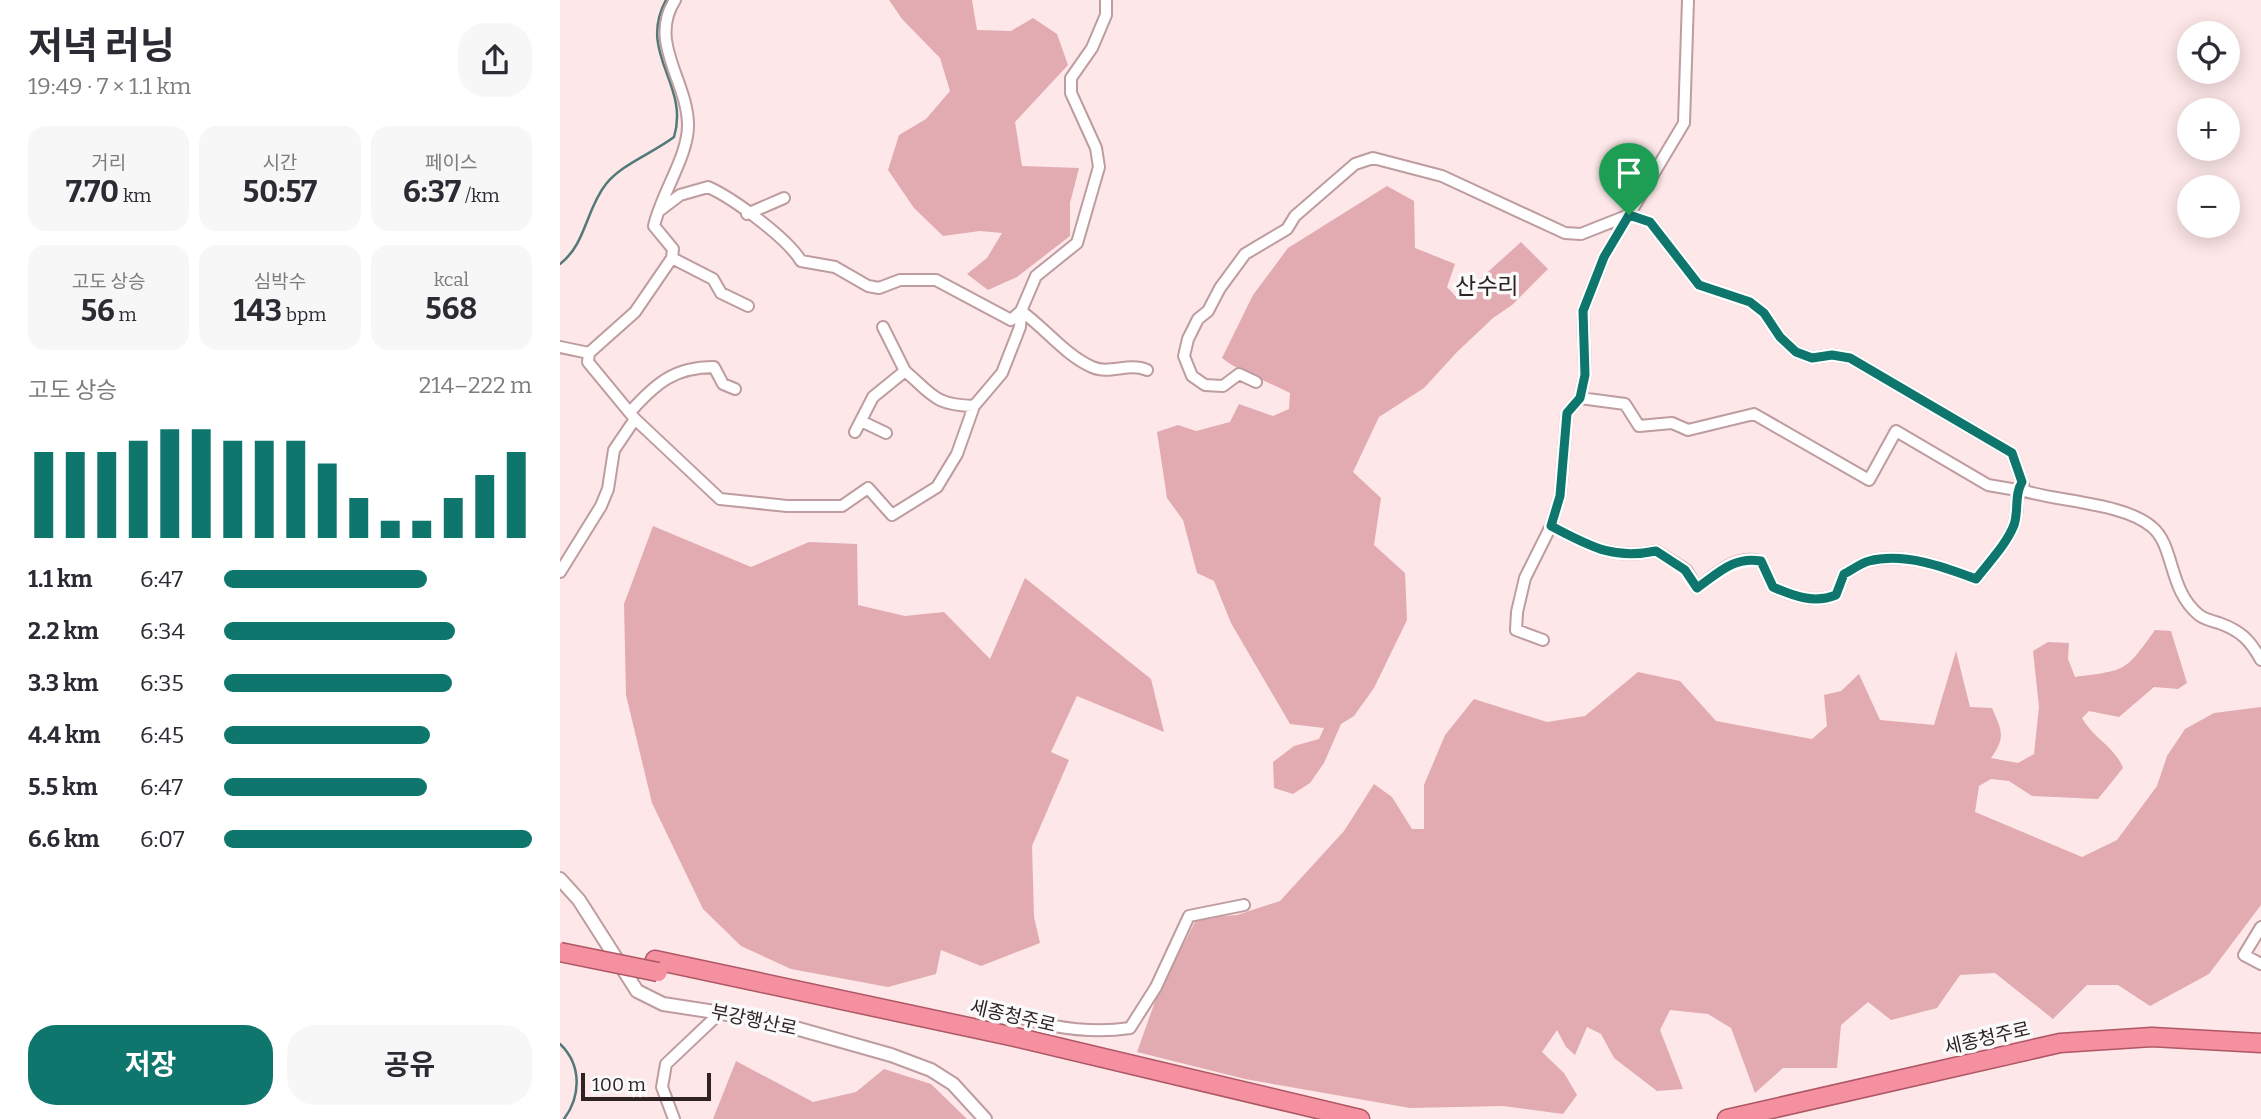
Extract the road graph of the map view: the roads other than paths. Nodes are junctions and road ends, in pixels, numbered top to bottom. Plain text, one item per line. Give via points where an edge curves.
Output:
1 (675, 0) edge
2 (1106, 0) edge
3 (1688, 0) edge
4 (784, 198) dead end
5 (657, 213) junction
6 (747, 214) junction
7 (1629, 215) junction
8 (672, 258) junction
9 (748, 306) dead end
10 (1021, 311) junction
11 (883, 327) dead end
12 (560, 347) edge
13 (589, 353) junction
14 (1147, 370) dead end
15 (905, 371) junction
16 (1256, 382) dead end
17 (735, 389) dead end
18 (1580, 398) junction
19 (974, 406) junction
20 (633, 415) junction
21 (863, 422) junction
22 (855, 432) dead end
23 (886, 433) dead end
24 (2019, 486) junction
25 (1551, 526) junction
26 (560, 572) edge
27 (1543, 640) dead end
28 (2261, 660) edge
29 (560, 879) edge
30 (1244, 905) dead end
31 (2261, 927) edge
32 (560, 940) edge
33 (560, 952) edge
34 (2261, 964) edge
35 (656, 966) junction
36 (980, 1005) dead end
37 (722, 1011) junction
38 (2261, 1043) edge
39 (2261, 1053) edge
40 (674, 1119) edge
41 (985, 1119) edge
42 (1311, 1119) edge
43 (1360, 1119) edge
44 (1727, 1119) edge
45 (1770, 1119) edge

1 - 5 street via 668,10 663,37 689,124
2 - 10 street via 1092,48 1071,78 1071,93 1096,148 1099,167 1077,243 1036,276
3 - 7 street via 1684,123
4 - 6 street
5 - 6 street via 680,195 708,187
5 - 8 street via 654,226 673,249
6 - 10 street via 801,261 835,267 868,286 936,280 1011,320
7 - 16 street via 1581,234 1564,233 1442,176 1373,158 1355,164 1295,216 1287,229 1245,254 1188,339 1184,356 1192,376 1205,384 1223,386 1239,374
7 - 18 street via 1604,257 1583,311 1587,358
7 - 24 street via 1650,222 1699,285 1750,302 1764,313 1796,352 1812,358 1850,358 2012,453
8 - 9 street via 713,279 721,293
8 - 13 street via 635,312
10 - 14 street via 1091,367 1136,365
10 - 19 street via 1020,327 1002,373
11 - 15 street
12 - 13 street
13 - 20 street via 588,362
15 - 19 street via 931,397 947,405
15 - 21 street via 873,397
17 - 20 street via 723,384 714,367 690,368 663,378
18 - 24 street via 1625,404 1639,426 1672,423 1688,430 1754,414 1869,480 1896,431 1988,485
18 - 25 street via 1567,413 1560,496
19 - 20 street via 957,454 937,487 892,515 868,488 842,506 720,499
20 - 26 street via 632,427 614,450 608,489
21 - 22 street
21 - 23 street
24 - 25 street via 2014,525 1976,579 1904,559 1868,561 1844,574 1836,595 1828,598 1799,599 1773,587 1761,561 1749,559 1738,560 1697,588 1685,570 1656,551 1601,552
24 - 28 street via 2127,513 2154,528 2179,594 2200,616 2250,640
25 - 27 street via 1525,578 1517,612 1517,630
29 - 37 street, 부강행산로 via 579,900 637,990 663,1004
30 - 36 street via 1189,916 1156,987 1130,1028 1105,1032 1041,1026
31 - 34 street via 2244,955
32 - 35 highway
33 - 35 highway, bridge
35 - 42 highway, 세종청주로
35 - 43 highway, 세종청주로 via 1015,1037
37 - 40 street via 666,1064 662,1087
37 - 41 street, 부강행산로 via 891,1055 931,1070 965,1095
38 - 44 highway, 세종청주로 via 2152,1037 2060,1043
39 - 45 highway, 세종청주로 via 2137,1046 2025,1060

